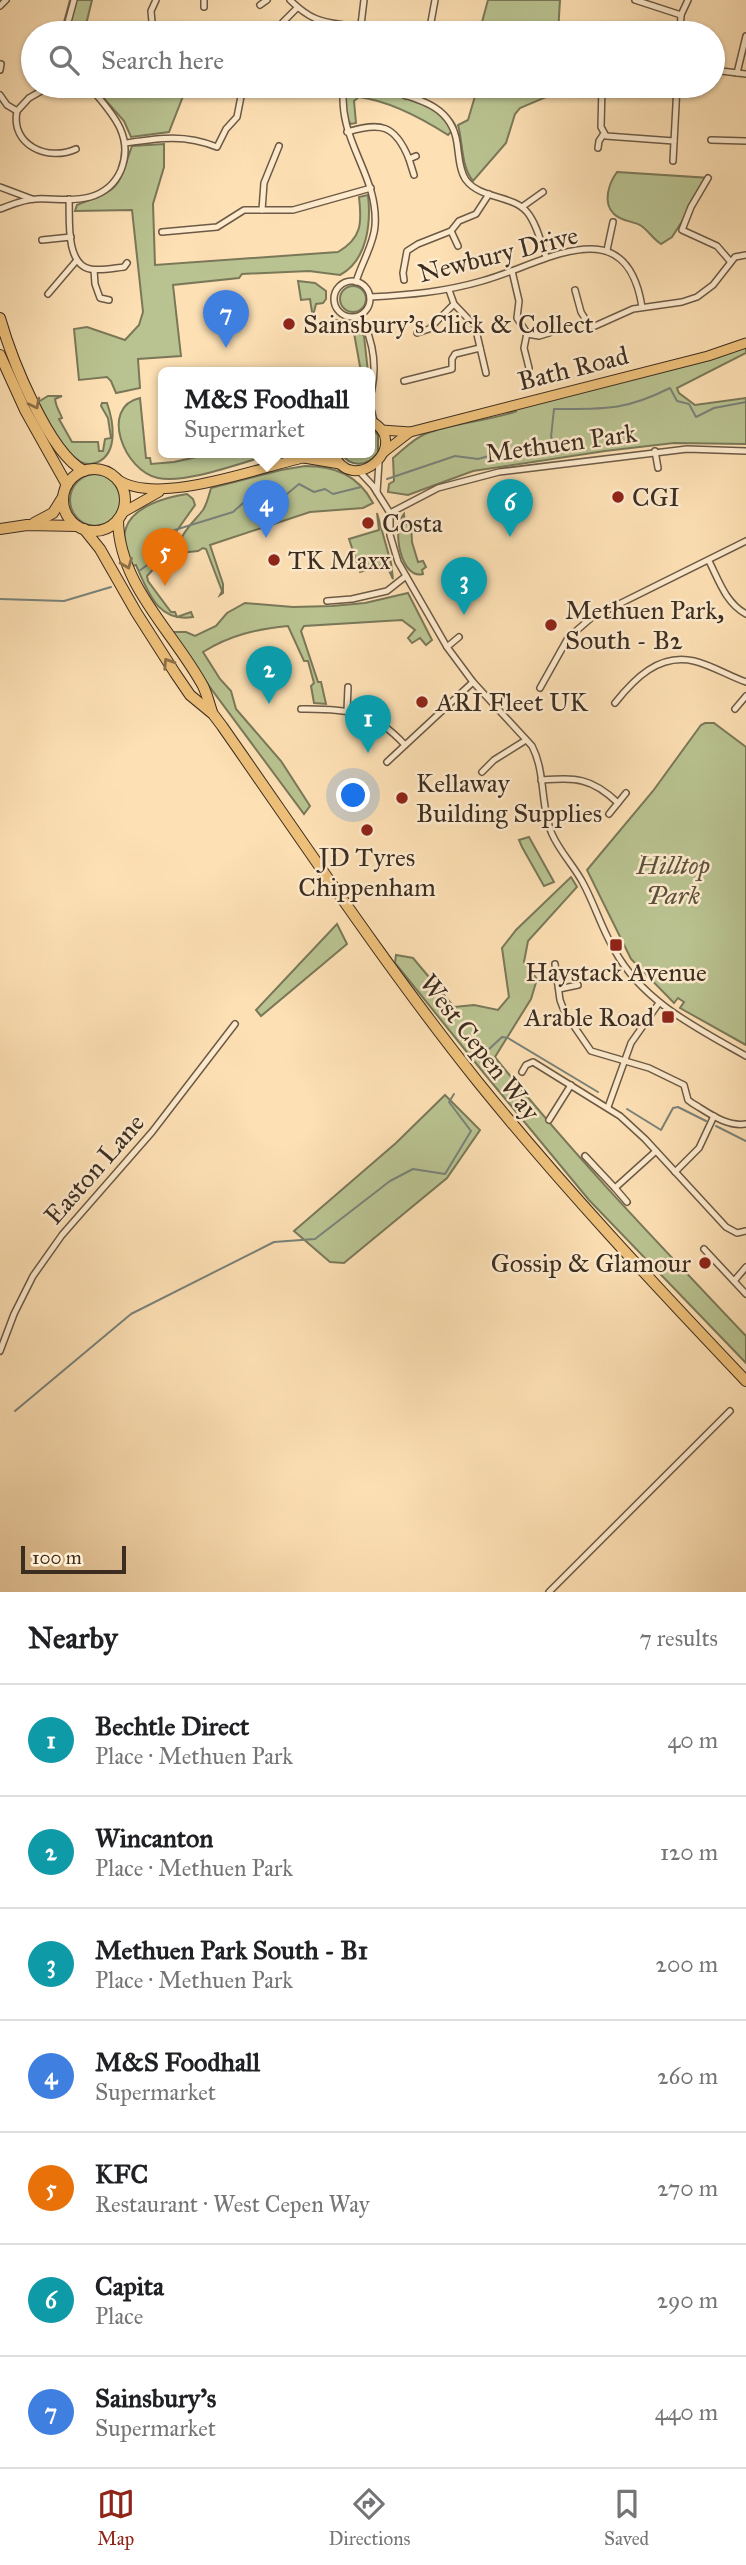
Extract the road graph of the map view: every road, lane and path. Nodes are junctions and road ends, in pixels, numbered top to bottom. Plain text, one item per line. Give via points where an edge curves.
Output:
1 (6, 0) edge
2 (74, 0) edge
3 (156, 0) edge
4 (267, 0) edge
5 (290, 0) edge
6 (364, 0) edge
7 (435, 0) edge
8 (635, 0) edge
9 (688, 0) edge
10 (260, 5) dead end
11 (0, 6) edge
12 (297, 8) junction
13 (681, 15) junction
14 (68, 21) edge
15 (152, 21) edge
16 (284, 21) edge
17 (318, 21) edge
18 (361, 21) edge
19 (431, 21) edge
20 (681, 21) edge
21 (746, 36) edge
22 (1, 64) edge
23 (0, 70) edge
24 (725, 72) edge
25 (737, 73) junction
26 (746, 74) edge
27 (0, 95) edge
28 (30, 98) edge
29 (99, 98) edge
30 (241, 98) edge
31 (343, 98) edge
32 (411, 98) edge
33 (602, 98) edge
34 (676, 98) edge
35 (17, 111) junction
36 (347, 132) junction
37 (719, 132) dead end
38 (603, 135) junction
39 (674, 141) junction
40 (746, 141) edge
41 (126, 143) junction
42 (279, 146) dead end
43 (217, 147) junction
44 (598, 148) dead end
45 (76, 149) dead end
46 (416, 156) dead end
47 (214, 157) dead end
48 (409, 159) junction
49 (673, 161) dead end
50 (414, 175) dead end
51 (708, 178) dead end
52 (0, 187) edge
53 (371, 188) junction
54 (543, 192) dead end
55 (489, 194) junction
56 (32, 199) junction
57 (69, 199) junction
58 (522, 207) junction
59 (0, 209) edge
60 (262, 210) junction
61 (613, 222) dead end
62 (682, 230) junction
63 (451, 231) junction
64 (162, 232) dead end
65 (676, 234) dead end
66 (71, 237) junction
67 (41, 240) dead end
68 (458, 246) dead end
69 (607, 250) junction
70 (746, 255) edge
71 (546, 257) junction
72 (77, 260) junction
73 (730, 261) junction
74 (126, 267) dead end
75 (94, 270) junction
76 (512, 271) junction
77 (401, 276) dead end
78 (356, 282) junction
79 (449, 290) junction
80 (575, 290) dead end
81 (48, 294) dead end
82 (370, 297) junction
83 (109, 300) dead end
84 (454, 304) junction
85 (642, 307) junction
86 (360, 316) junction
87 (0, 318) edge
88 (417, 333) dead end
89 (549, 333) dead end
90 (527, 334) junction
91 (746, 342) edge
92 (480, 348) junction
93 (0, 355) edge
94 (374, 367) edge
95 (529, 368) dead end
96 (486, 373) dead end
97 (404, 381) dead end
98 (375, 424) edge
99 (382, 430) junction
100 (411, 432) junction
101 (746, 451) edge
102 (384, 452) junction
103 (654, 452) junction
104 (303, 458) joint
105 (336, 458) edge
106 (379, 462) junction
107 (340, 464) junction
108 (658, 468) dead end
109 (358, 470) junction
110 (84, 471) junction
111 (117, 479) junction
112 (67, 485) junction
113 (160, 491) junction
114 (377, 492) junction
115 (64, 497) junction
116 (390, 513) junction
117 (120, 517) junction
118 (27, 525) junction
119 (81, 527) junction
120 (0, 529) edge
121 (746, 541) edge
122 (709, 561) junction
123 (405, 576) junction
124 (327, 601) dead end
125 (746, 614) edge
126 (459, 637) dead end
127 (447, 648) junction
128 (473, 682) junction
129 (746, 682) edge
130 (348, 687) dead end
131 (540, 688) dead end
132 (746, 696) edge
133 (615, 704) dead end
134 (301, 709) dead end
135 (735, 709) dead end
136 (347, 711) junction
137 (213, 714) junction
138 (526, 740) junction
139 (405, 746) junction
140 (387, 762) dead end
141 (482, 772) dead end
142 (541, 780) junction
143 (626, 793) dead end
144 (618, 803) junction
145 (609, 814) dead end
146 (555, 964) dead end
147 (578, 985) dead end
148 (559, 989) junction
149 (659, 1003) junction
150 (236, 1024) dead end
151 (746, 1056) edge
152 (624, 1061) junction
153 (522, 1072) dead end
154 (571, 1084) junction
155 (608, 1107) junction
156 (714, 1116) junction
157 (549, 1119) dead end
158 (746, 1124) edge
159 (656, 1151) junction
160 (585, 1156) dead end
161 (675, 1172) junction
162 (615, 1188) junction
163 (627, 1202) dead end
164 (743, 1232) edge
165 (746, 1240) edge
166 (704, 1248) dead end
167 (746, 1267) edge
168 (734, 1281) junction
169 (746, 1294) edge
170 (0, 1352) edge
171 (746, 1381) edge
172 (730, 1411) dead end
173 (550, 1592) edge

1 - 11 street
2 - 14 street
3 - 15 street
4 - 10 street
5 - 12 street
6 - 18 street
7 - 19 street
8 - 13 street
9 - 13 street
12 - 16 street
12 - 17 street
13 - 20 street
21 - 25 street
22 - 23 street
24 - 25 street
25 - 26 street
27 - 35 street
28 - 35 street
29 - 41 street via 120,125
30 - 43 street via 237,117
31 - 36 street
32 - 55 street via 449,119 463,174 472,186
33 - 38 street
34 - 39 street
35 - 45 street via 17,128 25,142 49,152
36 - 48 street via 371,126 386,128 401,140
36 - 53 street
37 - 40 street via 715,140
38 - 39 street
38 - 44 street
39 - 49 street
41 - 43 street via 190,138
41 - 57 street via 122,168 110,186 90,197
42 - 60 street via 280,156 264,183
43 - 47 street
46 - 48 street
48 - 50 street
51 - 62 street
52 - 56 street
53 - 60 street via 293,210
53 - 78 street via 374,232
54 - 58 street
55 - 58 street
55 - 63 street via 479,211
56 - 57 street
56 - 59 street
57 - 66 street
58 - 71 street via 532,218
60 - 64 street via 239,211 219,226
61 - 69 street
62 - 65 street
62 - 73 street via 717,246
63 - 68 street
63 - 77 street via 411,247
66 - 67 street
66 - 72 street
69 - 71 street, Newbury Drive via 574,250
69 - 85 street, Newbury Drive via 632,272
70 - 73 street
71 - 76 street, Newbury Drive
72 - 75 street
72 - 81 street
73 - 85 street via 713,285 697,297
74 - 75 street
75 - 83 street via 100,298
76 - 79 street, Newbury Drive
76 - 90 street via 519,301 517,318
78 - 82 street
78 - 86 street via 341,285 334,299 341,313
79 - 82 street, Newbury Drive
79 - 84 street
80 - 85 street via 590,326
82 - 86 street
84 - 88 street via 429,329
84 - 92 street via 475,326
86 - 94 street via 370,335
87 -> 110 highway via 18,370 43,420 64,455
89 - 90 street
90 - 95 street via 524,348
91 - 100 main road, Bath Road via 708,356
92 - 96 street
92 - 97 street via 455,354 453,369
93 - 112 highway via 16,394
98 - 99 main road
99 - 100 main road, Bath Road
99 - 102 main road
100 - 102 main road, Bath Road
101 - 103 street, Methuen Park
102 - 106 main road
103 - 108 street
103 - 116 street, Methuen Park via 473,477 438,488
104 - 107 main road
104 - 113 main road
105 - 107 main road
106 - 109 main road
106 - 114 street
107 - 109 main road
109 - 114 street
110 - 111 highway via 106,471
110 - 112 highway
111 - 113 main road via 125,485
111 - 117 highway via 125,495
112 - 115 highway
113 - 117 main road
114 - 116 street
115 - 118 highway via 53,513
115 - 119 highway via 66,513
116 - 123 street via 391,541
117 - 119 highway via 101,530
117 -> 137 highway, West Cepen Way via 121,549 132,577 203,687
118 - 119 highway
118 - 120 highway
137 -> 119 highway, West Cepen Way via 190,695 100,549
121 - 122 street
122 - 125 street via 728,599
122 - 131 street via 591,618 568,638
123 - 124 street via 387,591
123 - 127 street
126 - 127 street
127 - 128 street
128 - 138 street
128 - 139 street
129 - 133 street via 681,659 645,671
130 - 136 street
132 - 135 street
134 - 136 street
136 - 139 street via 382,723
137 - 171 highway, West Cepen Way via 390,967 479,1083 562,1182
138 - 141 street
138 - 142 street via 537,757
139 - 140 street
142 - 144 street via 585,780
142 - 149 street via 552,834 583,883 614,950
143 - 144 street
144 - 145 street
146 - 148 street
147 - 148 street
148 - 152 street via 565,1013 591,1051
149 - 151 street
149 - 152 street via 637,1031
150 - 170 street, Easton Lane via 152,1132 62,1234 13,1314
152 - 155 street
152 - 156 street via 681,1083 688,1100
153 - 154 street via 533,1062
154 - 155 street
154 - 157 street
155 - 159 street
156 - 158 street via 737,1126
156 - 161 street via 699,1148
159 - 161 street
159 - 162 street
160 - 162 street
161 - 164 street via 726,1227
162 - 163 street
164 - 165 street
166 - 168 street
167 - 168 street
168 - 169 street
172 - 173 street

